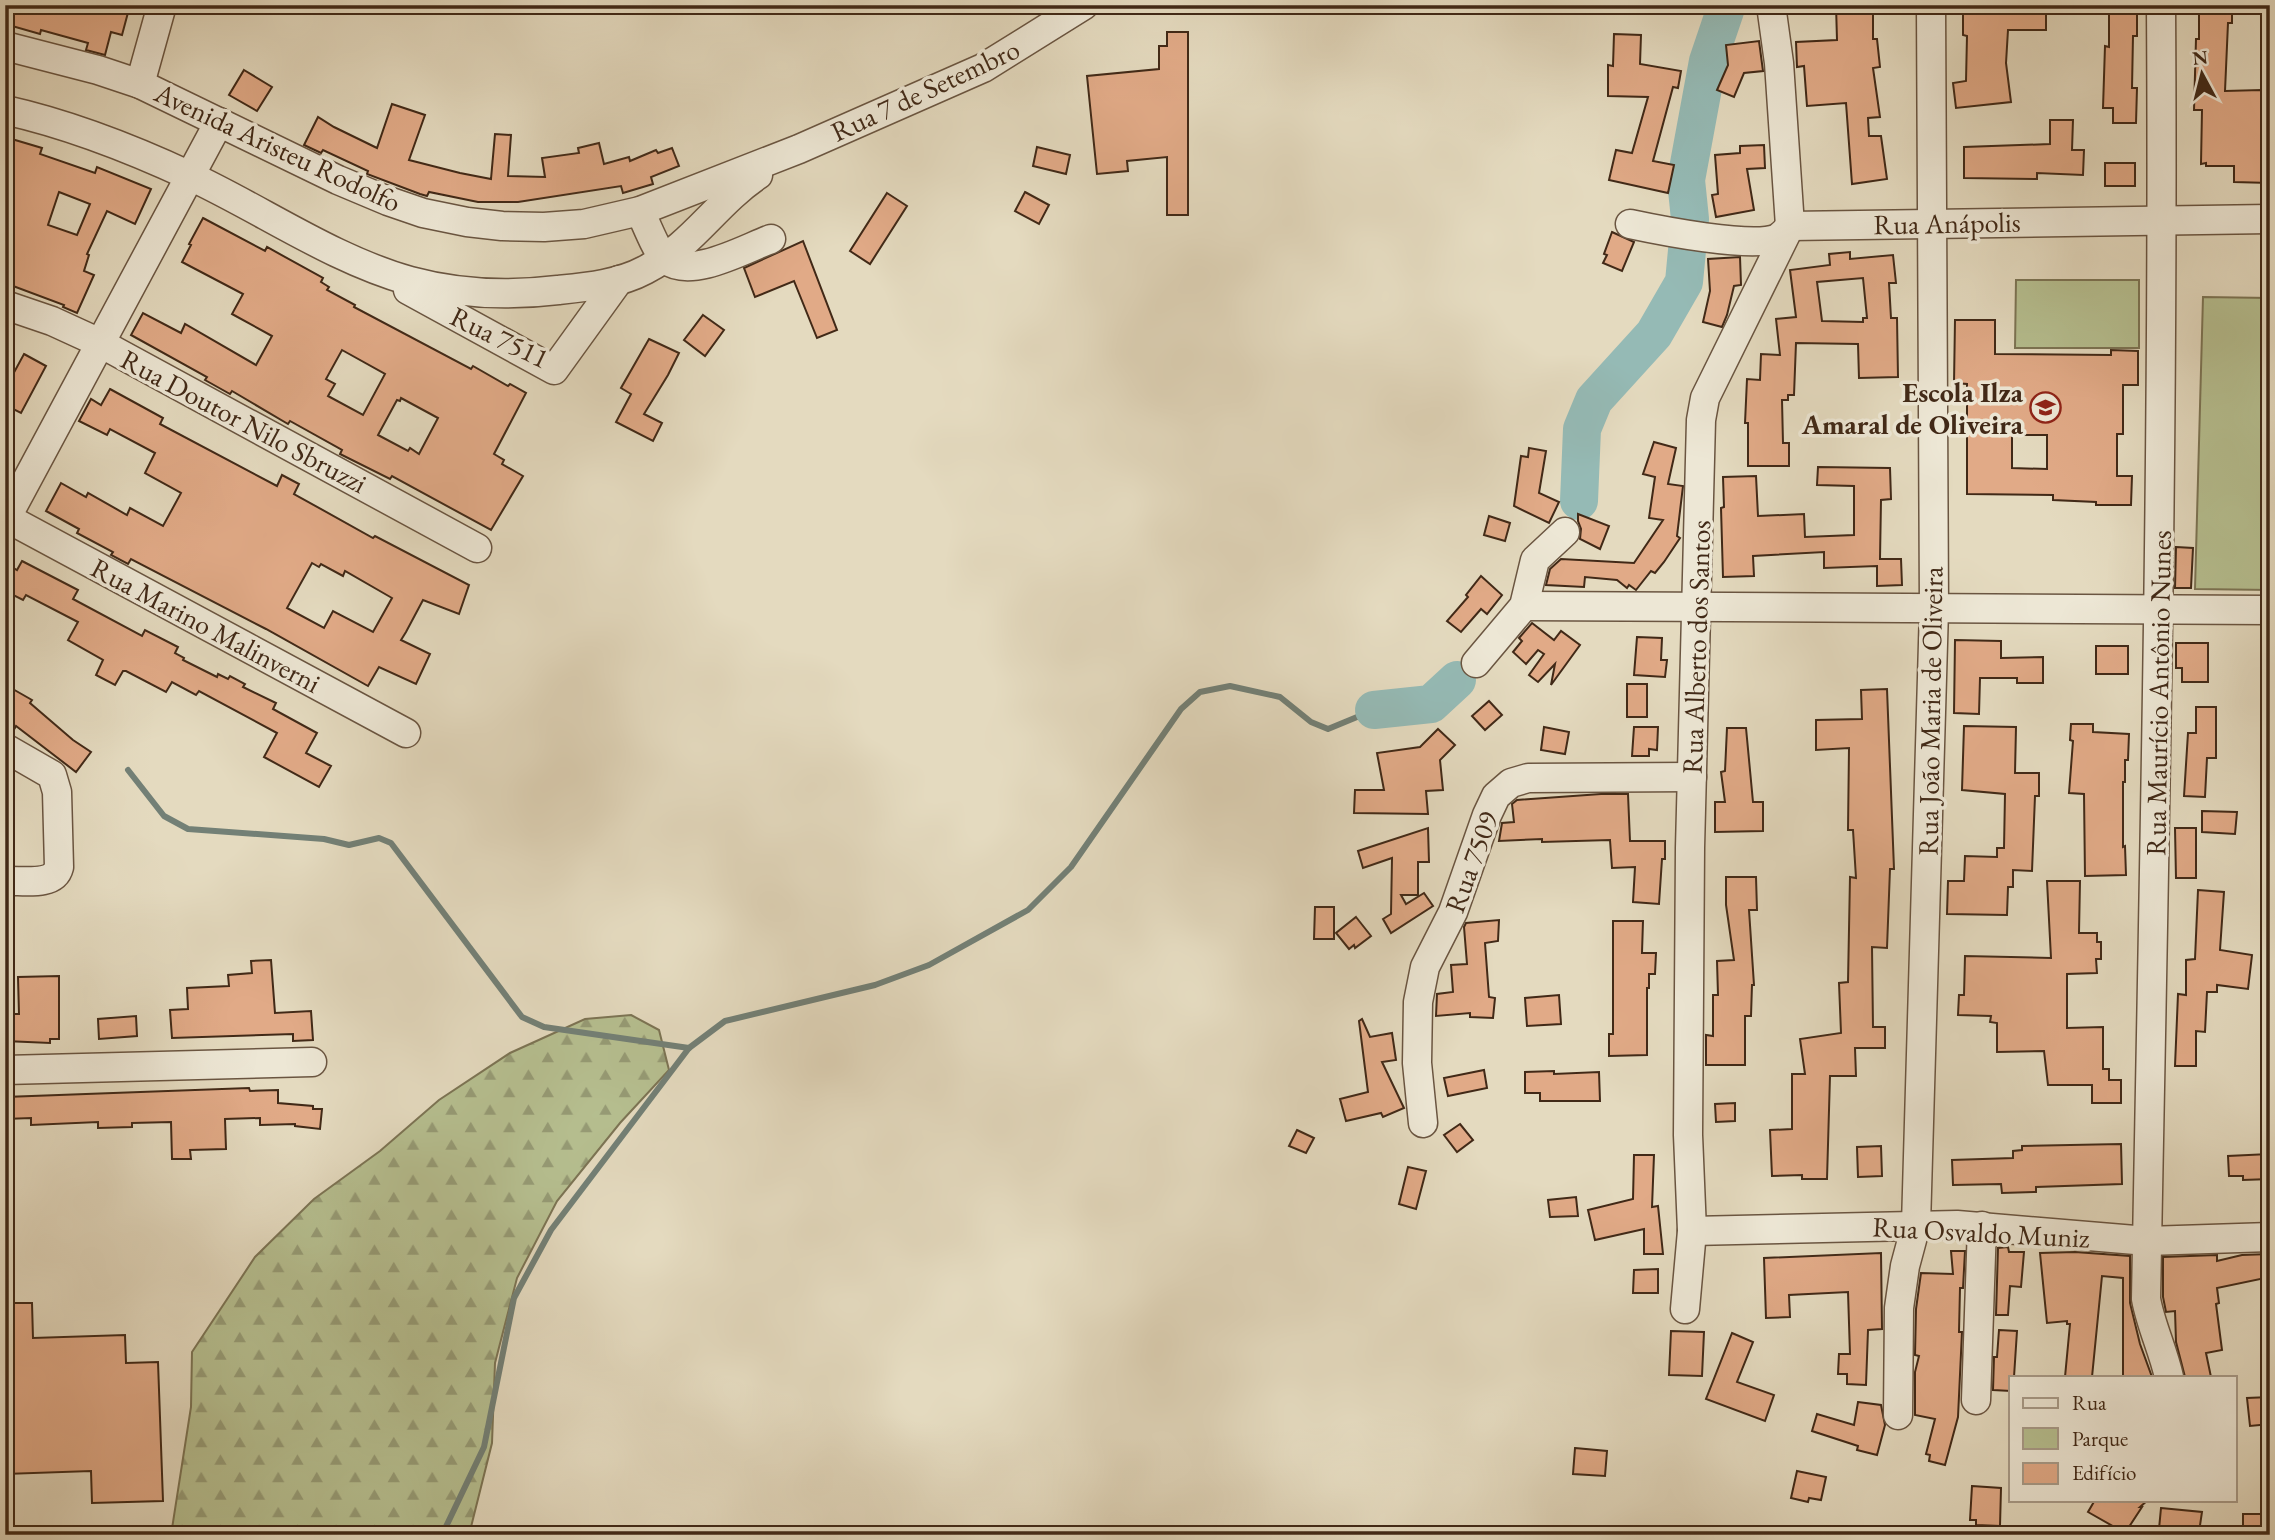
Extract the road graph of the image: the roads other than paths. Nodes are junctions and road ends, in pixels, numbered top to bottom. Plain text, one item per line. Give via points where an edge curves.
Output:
1 (162, 5) edge
2 (1084, 5) edge
3 (1770, 5) edge
4 (1931, 5) edge
5 (2161, 5) edge
6 (5, 46) edge
7 (140, 84) junction
8 (5, 110) edge
9 (219, 122) junction
10 (799, 149) junction
11 (191, 176) junction
12 (640, 212) junction
13 (2162, 219) junction
14 (2270, 219) edge
15 (1931, 223) junction
16 (1630, 224) dead end
17 (1790, 226) junction
18 (771, 239) dead end
19 (350, 258) junction
20 (665, 259) junction
21 (618, 280) junction
22 (5, 305) edge
23 (100, 344) junction
24 (6, 517) edge
25 (1565, 532) dead end
26 (477, 548) dead end
27 (1524, 606) junction
28 (1698, 607) junction
29 (1934, 609) junction
30 (2160, 610) junction
31 (2270, 610) edge
32 (1476, 663) dead end
33 (406, 733) dead end
34 (5, 748) edge
35 (1692, 777) junction
36 (5, 881) edge
37 (312, 1062) dead end
38 (5, 1070) edge
39 (1423, 1123) dead end
40 (1916, 1225) junction
41 (1982, 1226) junction
42 (1692, 1231) junction
43 (2270, 1237) edge
44 (2147, 1241) junction
45 (1685, 1309) dead end
46 (2169, 1376) edge
47 (1976, 1400) dead end
48 (1898, 1415) dead end

1 - 7 street
2 - 10 street, Rua 7 de Setembro via 984,68
3 - 17 street via 1779,63
4 - 15 street, Rua João Maria de Oliveira
5 - 13 street, Rua Maurício Antônio Nunes
6 - 7 street, Avenida Aristeu Rodolfo
7 - 9 street, Avenida Aristeu Rodolfo
8 - 11 street via 124,148
9 - 11 street
9 - 12 street, Avenida Aristeu Rodolfo via 338,180 423,213 502,226 544,227
10 - 12 street, Avenida Aristeu Rodolfo
10 - 20 street via 738,189
11 - 19 street
11 - 23 street
12 - 20 street
13 - 14 street, Rua Anápolis
13 - 15 street, Rua Anápolis
13 - 30 street, Rua Maurício Antônio Nunes
15 - 17 street, Rua Anápolis
15 - 29 street, Rua João Maria de Oliveira
16 - 17 street, Rua Anápolis via 1708,238 1764,240 1778,237
17 - 28 street, Rua Alberto dos Santos via 1705,398
18 - 20 street via 693,267
19 - 21 street via 411,281 496,293 544,292
19 - 21 street, Rua 7511 via 554,370
20 - 21 street
22 - 23 street, Rua Doutor Nilo Sbruzzi
23 - 24 street
23 - 26 street, Rua Doutor Nilo Sbruzzi
24 - 33 street, Rua Marino Malinverni
25 - 27 street via 1535,560
27 - 28 street
27 - 32 street
28 - 29 street
28 - 35 street, Rua Alberto dos Santos
29 - 30 street
29 - 40 street, Rua João Maria de Oliveira
30 - 31 street
30 - 44 street, Rua Maurício Antônio Nunes
34 - 36 street via 52,775 57,792 59,867 55,877 46,880
35 - 39 street, Rua 7509 via 1528,778 1511,783 1496,796 1420,986 1417,1063
35 - 42 street, Rua Alberto dos Santos via 1688,1135
37 - 38 street
40 - 41 street, Rua Osvaldo Muniz
40 - 42 street, Rua Osvaldo Muniz
40 - 48 street, Rua João Maria de Oliveira via 1899,1308
41 - 44 street, Rua Osvaldo Muniz
41 - 47 street
42 - 45 street, Rua Alberto dos Santos
43 - 44 street, Rua Osvaldo Muniz
44 - 46 street, Rua Maurício Antônio Nunes via 2146,1298

